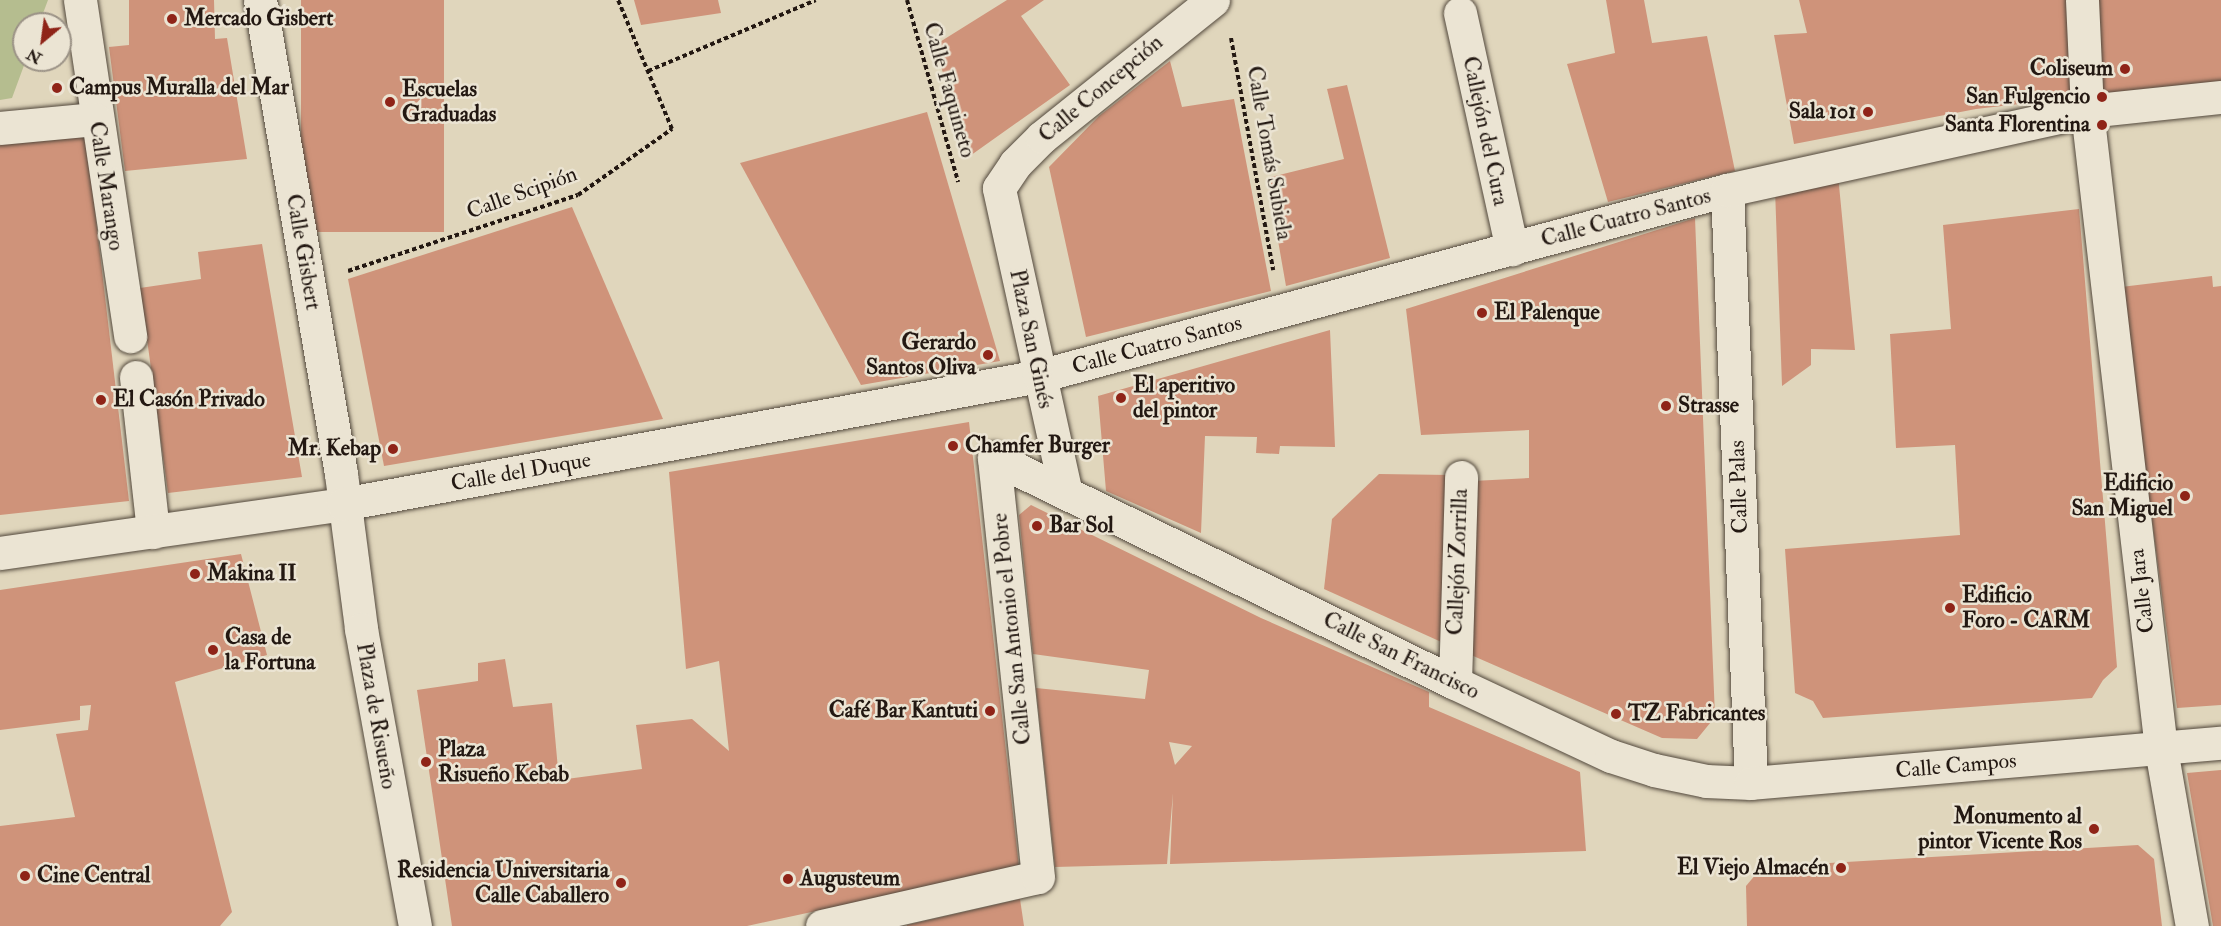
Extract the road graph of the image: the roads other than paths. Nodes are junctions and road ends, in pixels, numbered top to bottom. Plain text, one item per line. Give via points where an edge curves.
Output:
1 (80, 0) edge
2 (260, 0) edge
3 (1213, 0) edge
4 (2082, 0) edge
5 (1460, 13) dead end
6 (2221, 97) edge
7 (2087, 111) junction
8 (95, 119) junction
9 (0, 128) edge
10 (999, 188) joint
11 (1727, 190) junction
12 (1512, 249) junction
13 (130, 336) dead end
14 (1039, 376) junction
15 (136, 377) dead end
16 (1461, 477) dead end
17 (1065, 489) junction
18 (343, 504) junction
19 (153, 532) junction
20 (0, 553) edge
21 (1455, 683) junction
22 (2221, 743) edge
23 (2161, 749) junction
24 (1751, 783) junction
25 (415, 926) edge
26 (822, 926) edge
27 (2192, 926) edge

1 - 8 street, Calle Marango
2 - 18 street, Calle Gisbert
3 - 10 street, Calle Concepción via 1042,137 1015,164
4 - 7 street, Calle Jara
5 - 12 street, Callejón del Cura
6 - 7 street, Calle Cuatro Santos
7 - 11 street, Calle Cuatro Santos
7 - 23 street, Calle Jara
8 - 9 street
8 - 13 street, Calle Marango
10 - 14 street, Plaza San Ginés
11 - 12 street, Calle Cuatro Santos
11 - 24 street, Calle Palas
12 - 14 street, Calle Cuatro Santos
14 - 17 street, Plaza San Ginés
14 - 18 street, Calle del Duque
15 - 19 street
16 - 21 street, Callejón Zorrilla
17 - 21 street, Calle San Francisco
17 - 26 street, Calle San Antonio el Pobre via 994,458 1038,877
18 - 19 street, Calle del Duque
18 - 25 street, Plaza de Risueño via 361,629
19 - 20 street, Calle del Duque
21 - 24 street, Calle San Francisco via 1611,756 1706,781
22 - 23 street, Calle Campos
23 - 24 street, Calle Campos
23 - 27 street, Calle Jara

